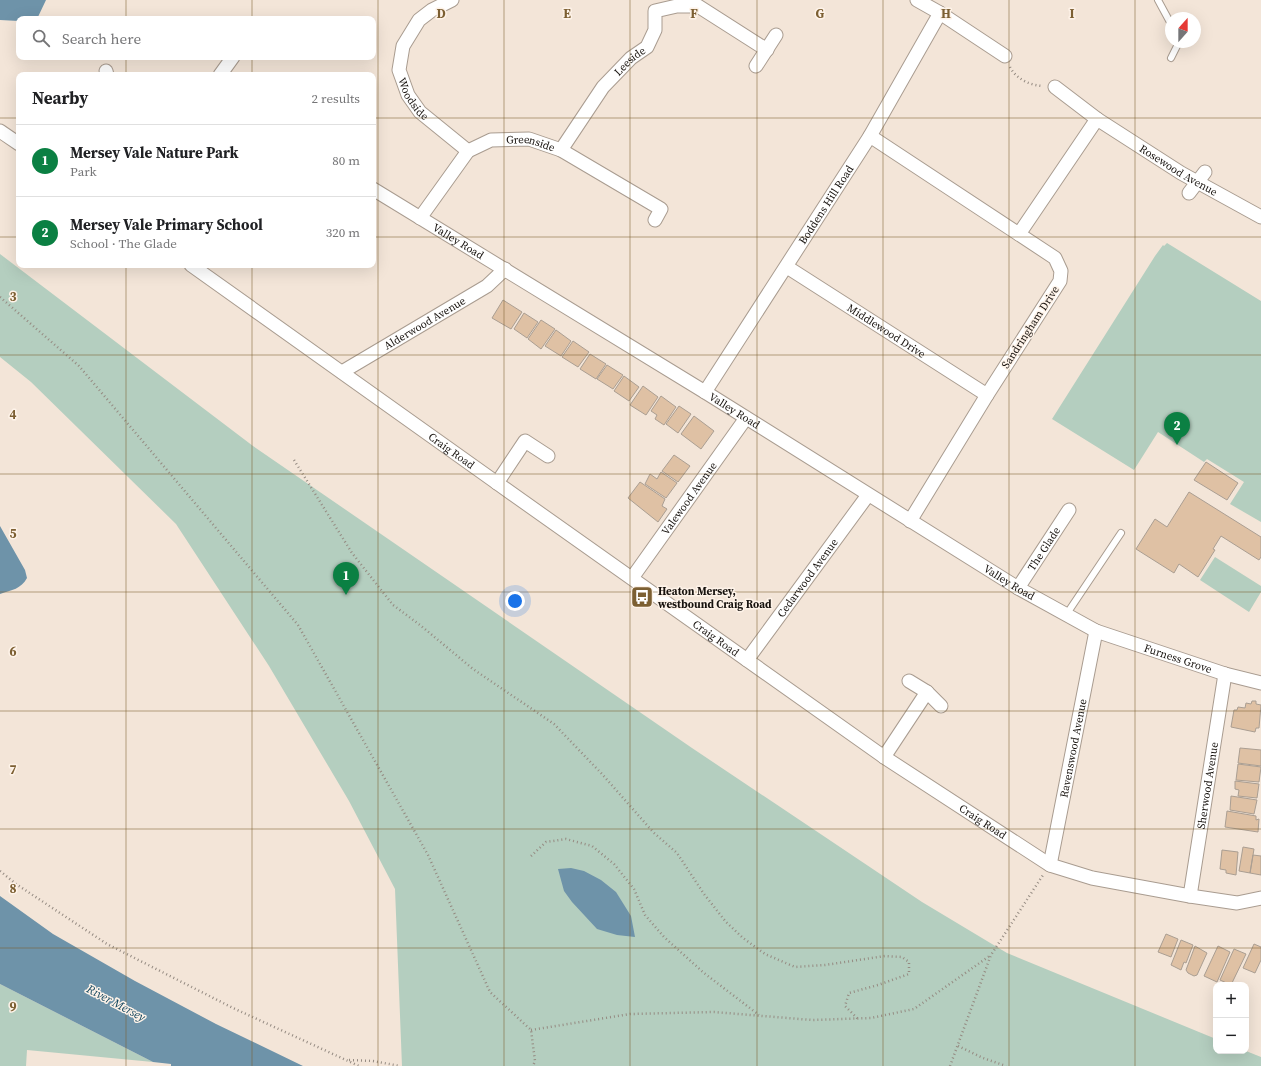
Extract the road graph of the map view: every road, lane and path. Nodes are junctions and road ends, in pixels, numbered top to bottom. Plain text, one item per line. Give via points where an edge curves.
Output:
1 (452, 0) edge
2 (917, 0) edge
3 (1158, 0) edge
4 (654, 6) edge
5 (940, 13) junction
6 (1165, 13) edge
7 (776, 35) dead end
8 (1176, 48) edge
9 (766, 50) junction
10 (1004, 56) joint
11 (1171, 58) dead end
12 (231, 60) edge
13 (756, 66) dead end
14 (222, 72) edge
15 (1055, 87) joint
16 (1097, 119) junction
17 (0, 131) edge
18 (870, 136) junction
19 (16, 142) edge
20 (561, 150) junction
21 (468, 151) junction
22 (376, 191) edge
23 (1260, 215) edge
24 (420, 218) junction
25 (655, 220) dead end
26 (1019, 234) junction
27 (787, 267) junction
28 (195, 268) edge
29 (505, 269) junction
30 (0, 298) edge
31 (342, 372) junction
32 (705, 392) junction
33 (987, 395) junction
34 (746, 418) junction
35 (548, 456) dead end
36 (294, 460) dead end
37 (497, 483) junction
38 (868, 495) junction
39 (1069, 510) dead end
40 (910, 521) junction
41 (1120, 533) dead end
42 (632, 578) junction
43 (1018, 588) junction
44 (1066, 615) junction
45 (1096, 631) junction
46 (747, 660) junction
47 (1225, 674) junction
48 (909, 681) dead end
49 (1261, 683) edge
50 (927, 692) junction
51 (941, 706) dead end
52 (884, 757) junction
53 (532, 856) dead end
54 (1050, 865) junction
55 (0, 871) edge
56 (1190, 896) junction
57 (1261, 898) edge
58 (991, 954) junction
59 (760, 1016) junction
60 (858, 1019) junction
61 (531, 1030) junction
62 (958, 1046) junction
63 (346, 1060) junction
64 (359, 1066) edge
65 (400, 1066) edge
66 (533, 1066) edge
67 (950, 1066) edge
68 (1006, 1066) edge

1 - 21 street, Woodside via 419,20 403,46 399,70 408,95 420,112
2 - 5 street
3 - 6 lane
4 - 9 street, Leeside via 698,6
4 - 20 street, Leeside via 655,30 647,47 631,58 603,87
5 - 10 street
5 - 18 street, Boddens Hill Road
7 - 9 street
8 - 11 lane
9 - 13 street
10 - 15 path via 1013,72 1023,80 1037,86
12 - 14 street
15 - 16 street, Rosewood Avenue
16 - 23 street, Rosewood Avenue via 1197,182
16 - 26 street
17 - 19 street
18 - 26 street, Sandringham Drive
18 - 27 street, Boddens Hill Road
20 - 21 street, Greenside via 529,139 491,140
20 - 25 street, Greenside via 661,209
21 - 24 street, Greenside
22 - 24 street, Valley Road
24 - 29 street, Valley Road
26 - 33 street, Sandringham Drive via 1055,258 1061,271 1060,281
27 - 32 street, Boddens Hill Road
27 - 33 street, Middlewood Drive
28 - 31 street, Craig Road
29 - 31 street, Alderwood Avenue via 487,286
29 - 32 street, Valley Road
30 - 61 path via 78,366 298,625 428,855 490,992
31 - 37 street, Craig Road
32 - 34 street, Valley Road
33 - 40 street, Sandringham Drive
34 - 38 street, Valley Road
34 - 42 street, Valewood Avenue
35 - 37 street via 524,441
36 - 60 path via 352,553 393,605 473,669 554,724 653,832 677,853 704,894 726,922 743,938 765,954 795,967 885,956 902,957 908,962 908,974 849,994 845,1006
37 - 42 street, Craig Road
38 - 40 street, Valley Road
38 - 46 street, Cedarwood Avenue
39 - 43 street, The Glade
40 - 43 street, Valley Road
41 - 44 lane
42 - 46 street, Craig Road
43 - 44 street, Valley Road
44 - 45 street, Valley Road
45 - 47 street, Furness Grove
45 - 54 street, Ravenswood Avenue
46 - 52 street, Craig Road
47 - 49 street, Furness Grove
47 - 56 street, Sherwood Avenue
48 - 50 street
50 - 51 street
50 - 52 street
52 - 54 street, Craig Road
53 - 59 path via 546,842 566,839 592,846 614,864 634,889 645,915 664,937 704,973
54 - 56 street, Craig Road via 1092,878
54 - 58 path
55 - 63 path via 107,944 233,1008
56 - 57 street, Craig Road via 1238,903
58 - 60 path via 914,1009
58 - 62 path
59 - 60 path via 812,1020
59 - 61 path via 714,1012 630,1014
61 - 66 path via 535,1061
62 - 67 path
62 - 68 path
63 - 64 path
63 - 65 path

